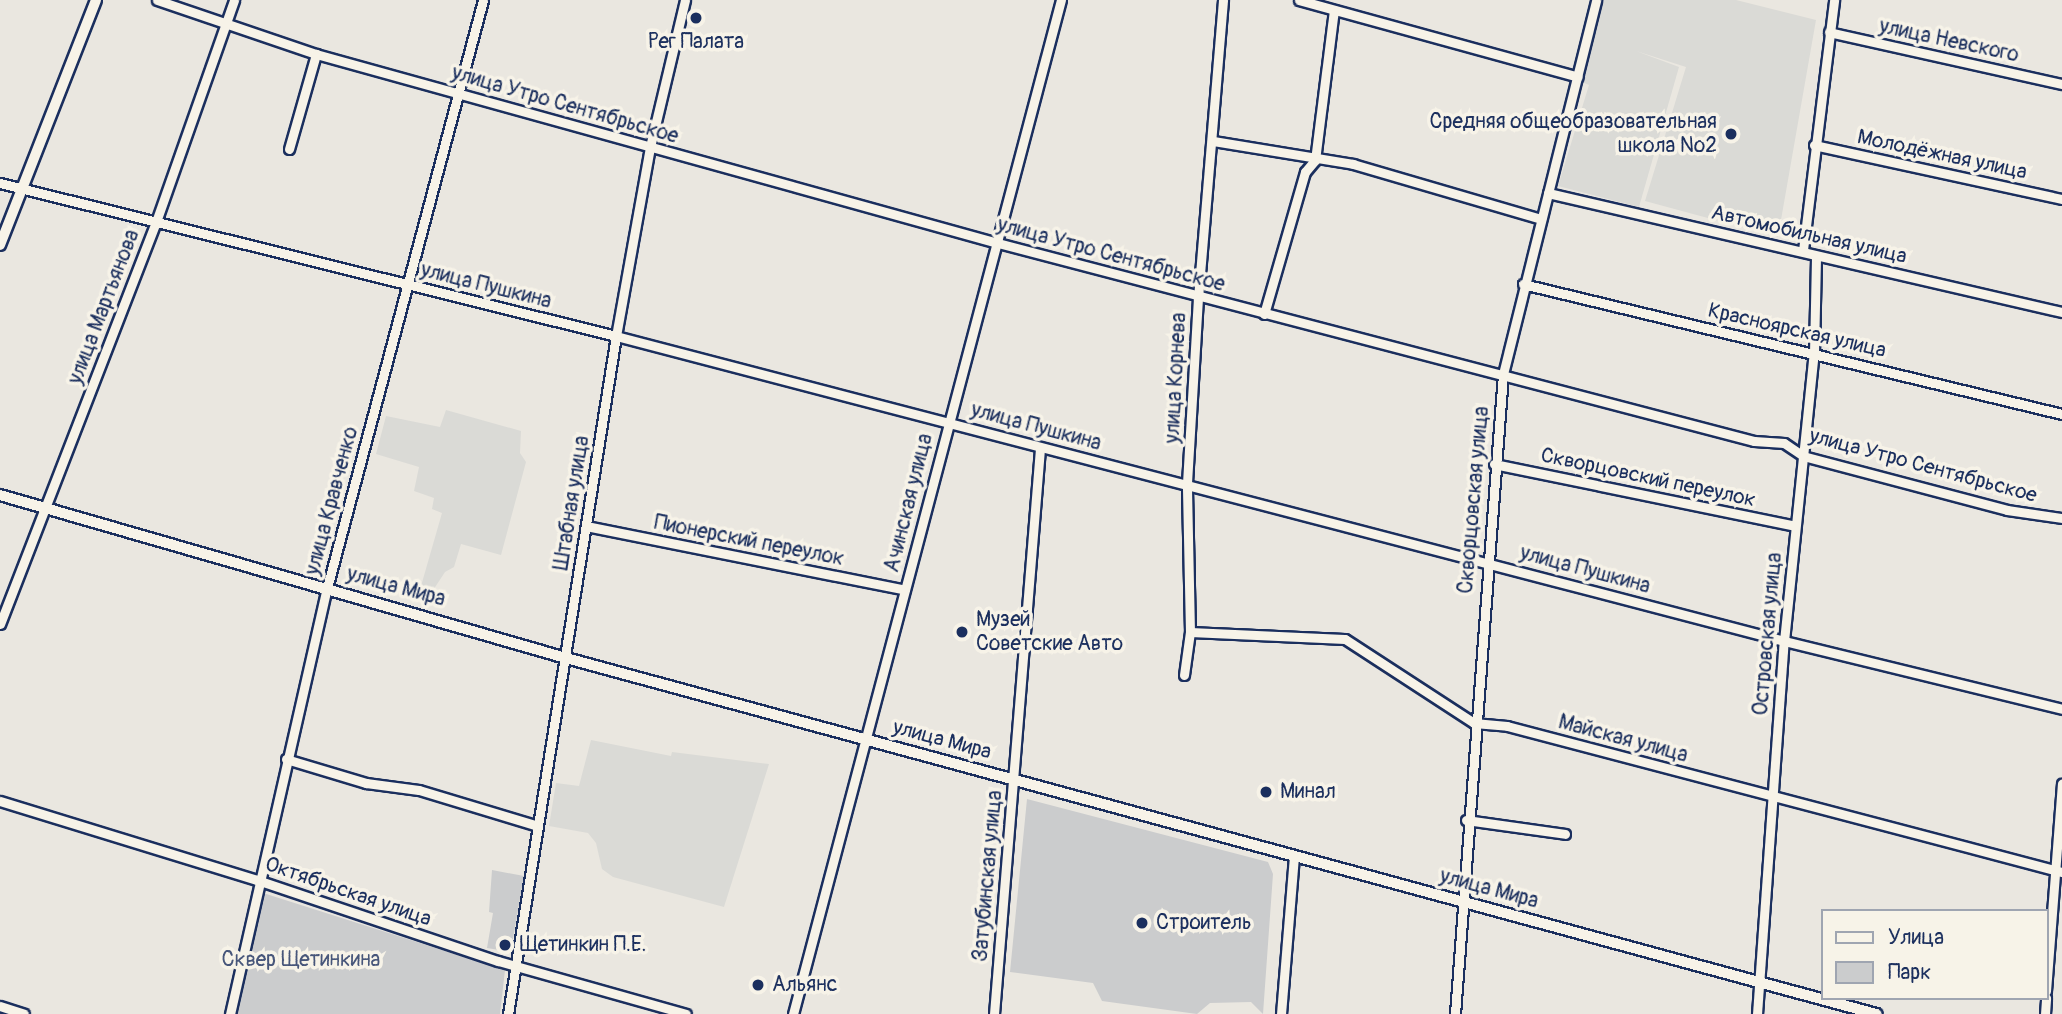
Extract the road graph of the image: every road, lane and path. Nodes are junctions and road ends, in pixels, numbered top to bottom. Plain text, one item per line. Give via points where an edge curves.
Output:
1 (96, 0) edge
2 (157, 0) edge
3 (234, 0) edge
4 (483, 0) edge
5 (685, 0) edge
6 (1061, 0) edge
7 (1223, 0) edge
8 (1299, 0) edge
9 (1595, 0) edge
10 (1834, 0) edge
11 (1334, 10) junction
12 (226, 27) junction
13 (1829, 32) junction
14 (316, 54) junction
15 (1578, 77) junction
16 (2062, 84) edge
17 (460, 93) junction
18 (1213, 141) junction
19 (1814, 145) junction
20 (650, 147) junction
21 (289, 149) dead end
22 (1315, 160) junction
23 (0, 183) edge
24 (22, 186) junction
25 (1548, 194) junction
26 (2062, 199) edge
27 (157, 219) junction
28 (1541, 219) junction
29 (994, 242) junction
30 (0, 245) edge
31 (1803, 250) junction
32 (1816, 256) junction
33 (1523, 284) junction
34 (407, 285) junction
35 (1198, 298) junction
36 (2062, 312) edge
37 (1264, 314) junction
38 (616, 335) junction
39 (1814, 353) junction
40 (1503, 374) junction
41 (2062, 414) edge
42 (947, 422) junction
43 (1040, 448) junction
44 (1803, 456) junction
45 (1494, 464) junction
46 (1187, 483) junction
47 (0, 495) edge
48 (44, 509) junction
49 (2062, 518) edge
50 (586, 526) junction
51 (1795, 526) junction
52 (1485, 561) junction
53 (327, 588) junction
54 (905, 590) junction
55 (0, 624) edge
56 (1190, 632) junction
57 (1784, 641) junction
58 (566, 657) junction
59 (1184, 675) dead end
60 (2062, 709) edge
61 (1474, 723) junction
62 (865, 738) junction
63 (286, 759) junction
64 (1013, 779) junction
65 (2062, 784) edge
66 (1774, 796) junction
67 (0, 801) edge
68 (1466, 820) junction
69 (538, 826) junction
70 (1565, 834) dead end
71 (1294, 856) junction
72 (2058, 871) edge
73 (257, 880) junction
74 (1464, 901) junction
75 (514, 965) junction
76 (2048, 972) edge
77 (1760, 983) junction
78 (1820, 999) edge
79 (1824, 1000) edge
80 (0, 1006) edge
81 (24, 1014) edge
82 (230, 1014) edge
83 (508, 1014) edge
84 (686, 1014) edge
85 (793, 1014) edge
86 (994, 1014) edge
87 (1281, 1014) edge
88 (1455, 1014) edge
89 (1758, 1014) edge
90 (1876, 1014) edge

1 - 24 main road
2 - 12 street, улица Утро Сентябрьское
3 - 12 street, улица Мартьянова
4 - 17 street, улица Кравченко
5 - 20 street, Штабная улица
6 - 29 street, Ачинская улица
7 - 18 street, улица Корнева
8 - 11 street
9 - 15 street, Скворцовская улица
10 - 13 street
11 - 15 street
11 - 22 street
12 - 14 street, улица Утро Сентябрьское
12 - 27 street, улица Мартьянова
13 - 16 street, улица Невского
13 - 19 street
14 - 17 street, улица Утро Сентябрьское
14 - 21 street
15 - 25 street, Скворцовская улица
17 - 20 street, улица Утро Сентябрьское
17 - 34 street, улица Кравченко
18 - 22 street
18 - 35 street, улица Корнева
19 - 26 street, Молодёжная улица
19 - 31 street
20 - 29 street, улица Утро Сентябрьское
20 - 38 street, Штабная улица
22 - 28 street via 1353,164
22 - 37 street via 1305,173
23 - 24 street, улица Пушкина
24 - 27 street, улица Пушкина
24 - 30 main road
25 - 28 street, Скворцовская улица
25 - 31 street, Автомобильная улица
27 - 34 street, улица Пушкина
27 - 48 street, улица Мартьянова
28 - 33 street, Скворцовская улица
29 - 35 street, улица Утро Сентябрьское
29 - 42 street, Ачинская улица
31 - 32 street, Автомобильная улица
32 - 36 street, Автомобильная улица
32 - 39 street, Островская улица
33 - 39 street, Красноярская улица
33 - 40 street, Скворцовская улица
34 - 38 street, улица Пушкина
34 - 53 street, улица Кравченко
35 - 37 street, улица Утро Сентябрьское
35 - 46 street, улица Корнева
37 - 40 street, улица Утро Сентябрьское
38 - 42 street, улица Пушкина
38 - 50 street, Штабная улица
39 - 41 street, Красноярская улица
39 - 44 street, Островская улица
40 - 44 street, улица Утро Сентябрьское via 1754,441 1784,443
40 - 45 street, Скворцовская улица
42 - 43 street, улица Пушкина
42 - 54 street, Ачинская улица
43 - 46 street, улица Пушкина
43 - 64 street, Затубинская улица
44 - 49 street, улица Утро Сентябрьское via 2007,510
44 - 51 street, Островская улица
45 - 51 street, Скворцовский переулок
45 - 52 street, Скворцовская улица
46 - 52 street, улица Пушкина
46 - 56 street, улица Корнева
47 - 48 main road, улица Мира
48 - 53 main road, улица Мира
48 - 55 street, улица Мартьянова
50 - 54 street, Пионерский переулок
50 - 58 street, Штабная улица
51 - 57 street, Островская улица
52 - 57 street, улица Пушкина
52 - 61 street, Скворцовская улица
53 - 58 main road, улица Мира
53 - 63 street, улица Кравченко
54 - 62 street, Ачинская улица
56 - 59 street, улица Корнева
56 - 61 street, Майская улица via 1345,639
57 - 60 street, улица Пушкина
57 - 66 street, Островская улица
58 - 62 main road, улица Мира
58 - 69 street, Штабная улица
61 - 66 street, Майская улица via 1507,726
61 - 68 street, Скворцовская улица
62 - 64 main road, улица Мира
62 - 85 street, Ачинская улица
63 - 69 street via 366,783 419,790
63 - 73 street, улица Кравченко
64 - 71 main road, улица Мира
64 - 86 street, Затубинская улица
65 - 72 street
66 - 72 street, Майская улица
66 - 77 street, Островская улица
67 - 73 street, Октябрьская улица
68 - 70 street
68 - 74 street, Скворцовская улица
69 - 75 street, Штабная улица
71 - 74 main road, улица Мира
71 - 87 street
72 - 76 street
73 - 75 street, Октябрьская улица
73 - 82 street, улица Кравченко
74 - 77 main road, улица Мира
74 - 88 street, Скворцовская улица
75 - 83 street, Штабная улица
75 - 84 street, Октябрьская улица
77 - 78 main road, улица Мира
77 - 89 street, Островская улица
79 - 90 main road, улица Мира
80 - 81 street

